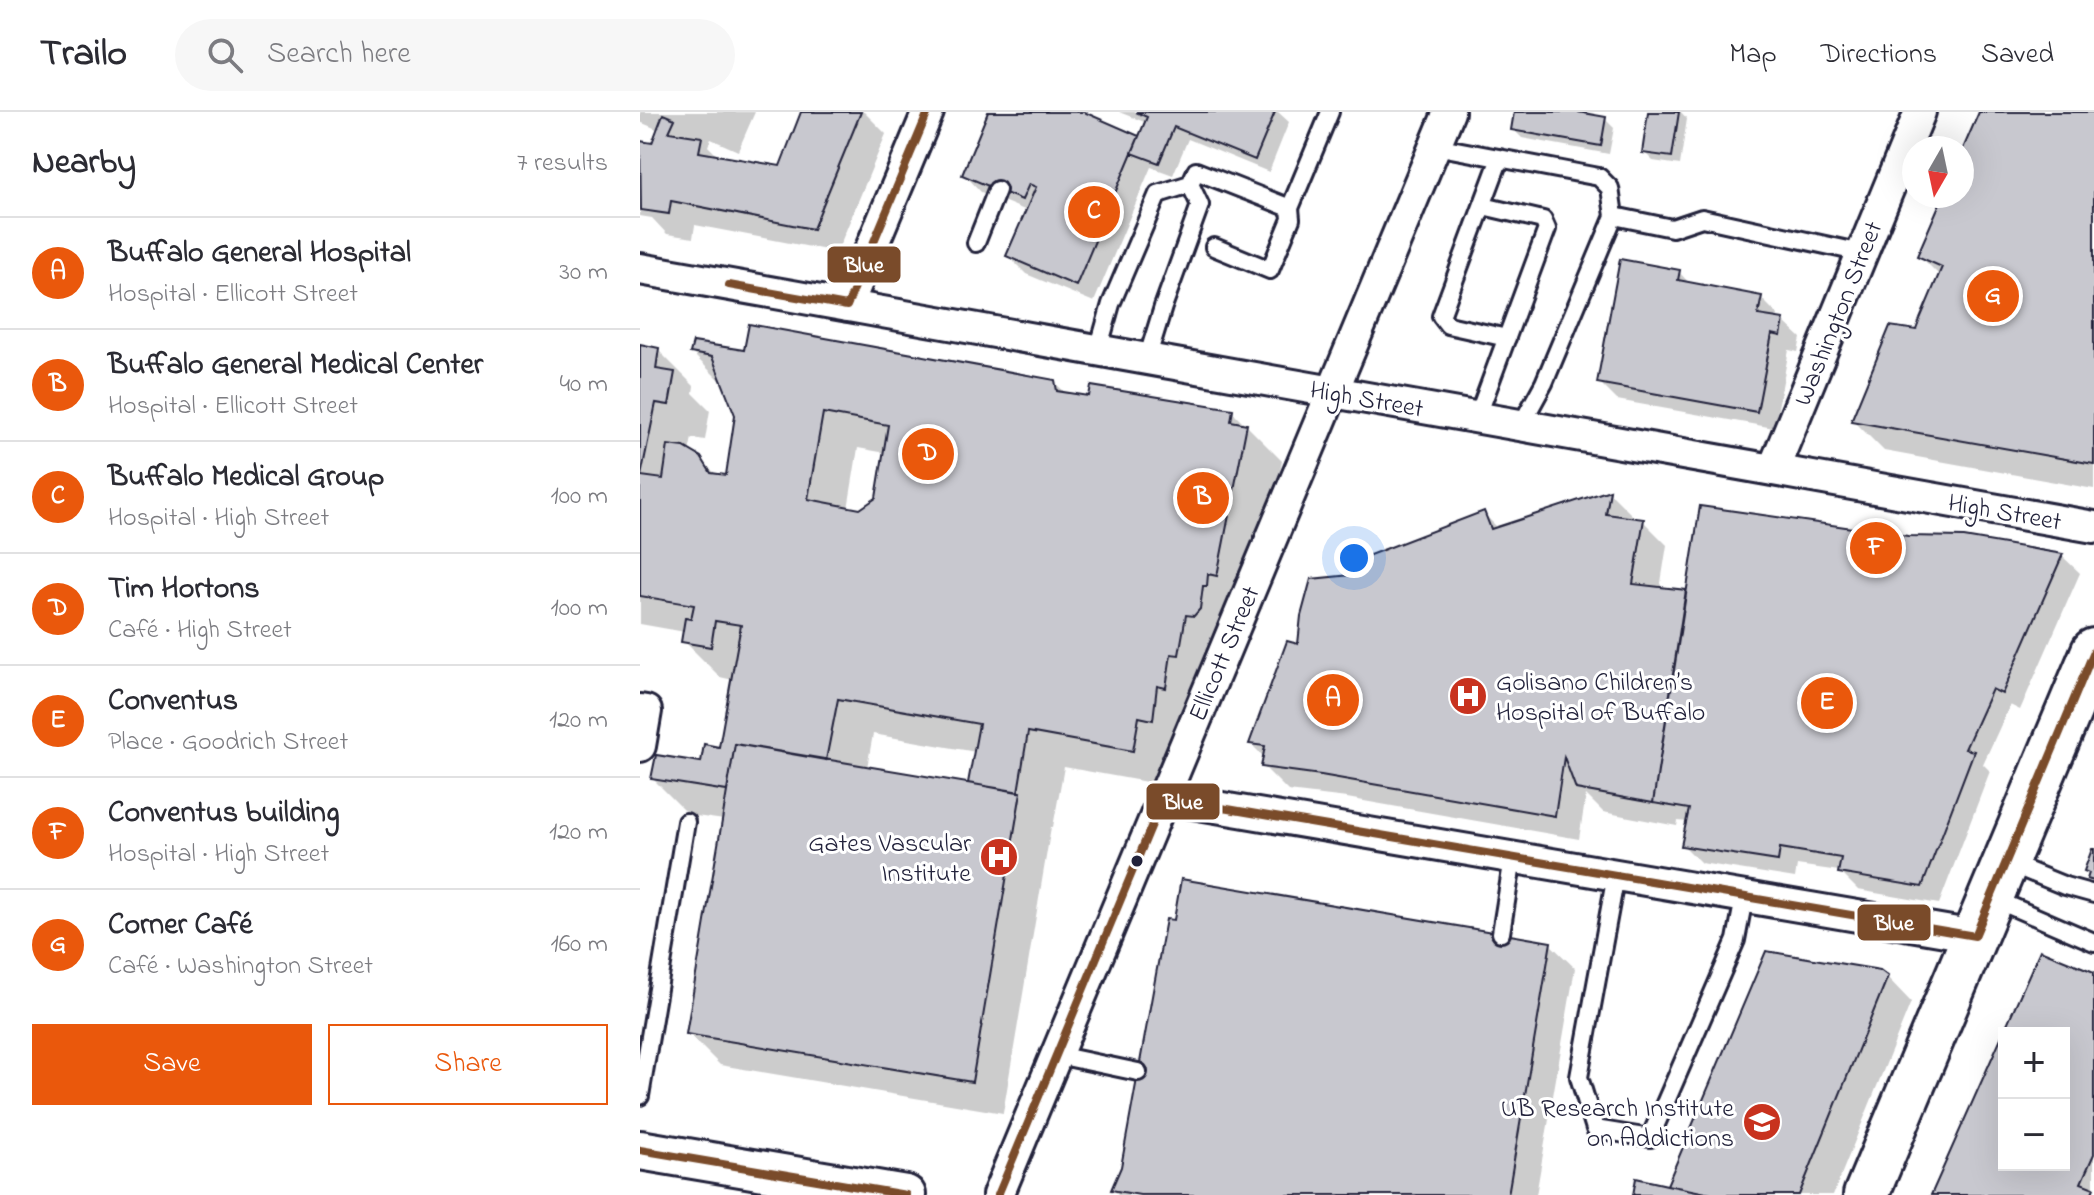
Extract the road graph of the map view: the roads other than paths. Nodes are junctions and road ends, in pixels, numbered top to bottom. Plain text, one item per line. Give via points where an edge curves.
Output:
1 (928, 112) edge
2 (1330, 112) edge
3 (1449, 112) edge
4 (1920, 112) edge
5 (1435, 146) junction
6 (1500, 158) junction
7 (1190, 184) junction
8 (997, 190) dead end
9 (1483, 206) junction
10 (1290, 208) junction
11 (1614, 216) junction
12 (976, 243) dead end
13 (1214, 247) dead end
14 (1862, 253) junction
15 (640, 269) edge
16 (847, 306) junction
17 (1507, 338) junction
18 (1098, 350) junction
19 (1147, 359) junction
20 (1332, 392) junction
21 (1477, 418) junction
22 (1521, 425) junction
23 (1773, 470) junction
24 (2094, 527) edge
25 (2089, 676) edge
26 (640, 710) edge
27 (640, 746) edge
28 (1163, 798) junction
29 (686, 822) dead end
30 (1513, 858) junction
31 (1616, 875) junction
32 (2094, 894) edge
33 (1744, 898) junction
34 (1990, 899) junction
35 (1501, 933) dead end
36 (2094, 942) edge
37 (1057, 1055) junction
38 (1138, 1072) dead end
39 (640, 1096) edge
40 (640, 1150) edge
41 (906, 1195) edge
42 (998, 1195) edge
43 (1866, 1195) edge

1 - 16 street
2 - 10 lane
3 - 5 street, Ellicott Street
4 - 14 street, Washington Street
5 - 6 lane
5 - 20 street, Ellicott Street
6 - 9 lane
6 - 11 lane via 1599,177 1610,188
7 - 10 lane via 1196,171
7 - 18 lane via 1158,194 1111,304
7 - 19 lane via 1200,205
8 - 12 lane
9 - 17 lane via 1543,220 1547,229
9 - 17 lane via 1441,316 1448,325
10 - 13 lane via 1291,219 1270,270
11 - 14 lane via 1672,228 1702,218
11 - 22 lane
14 - 23 street, Washington Street
15 - 16 street, High Street
16 - 18 street, High Street
17 - 21 lane
18 - 19 street, High Street
19 - 20 street, High Street
20 - 21 street, High Street
20 - 28 street, Ellicott Street
21 - 22 street, High Street
22 - 23 street, High Street
23 - 24 street, High Street
25 - 34 main road
26 - 27 street via 646,711
28 - 30 street
28 - 37 street, Ellicott Street
29 - 39 lane
30 - 31 street
30 - 35 lane
31 - 33 street
31 - 33 lane via 1579,1077 1595,1129 1650,1138 1736,940
32 - 34 lane via 2065,886
33 - 34 street
34 - 36 lane
34 - 43 main road
37 - 38 lane
37 - 42 street, Ellicott Street
40 - 41 street

